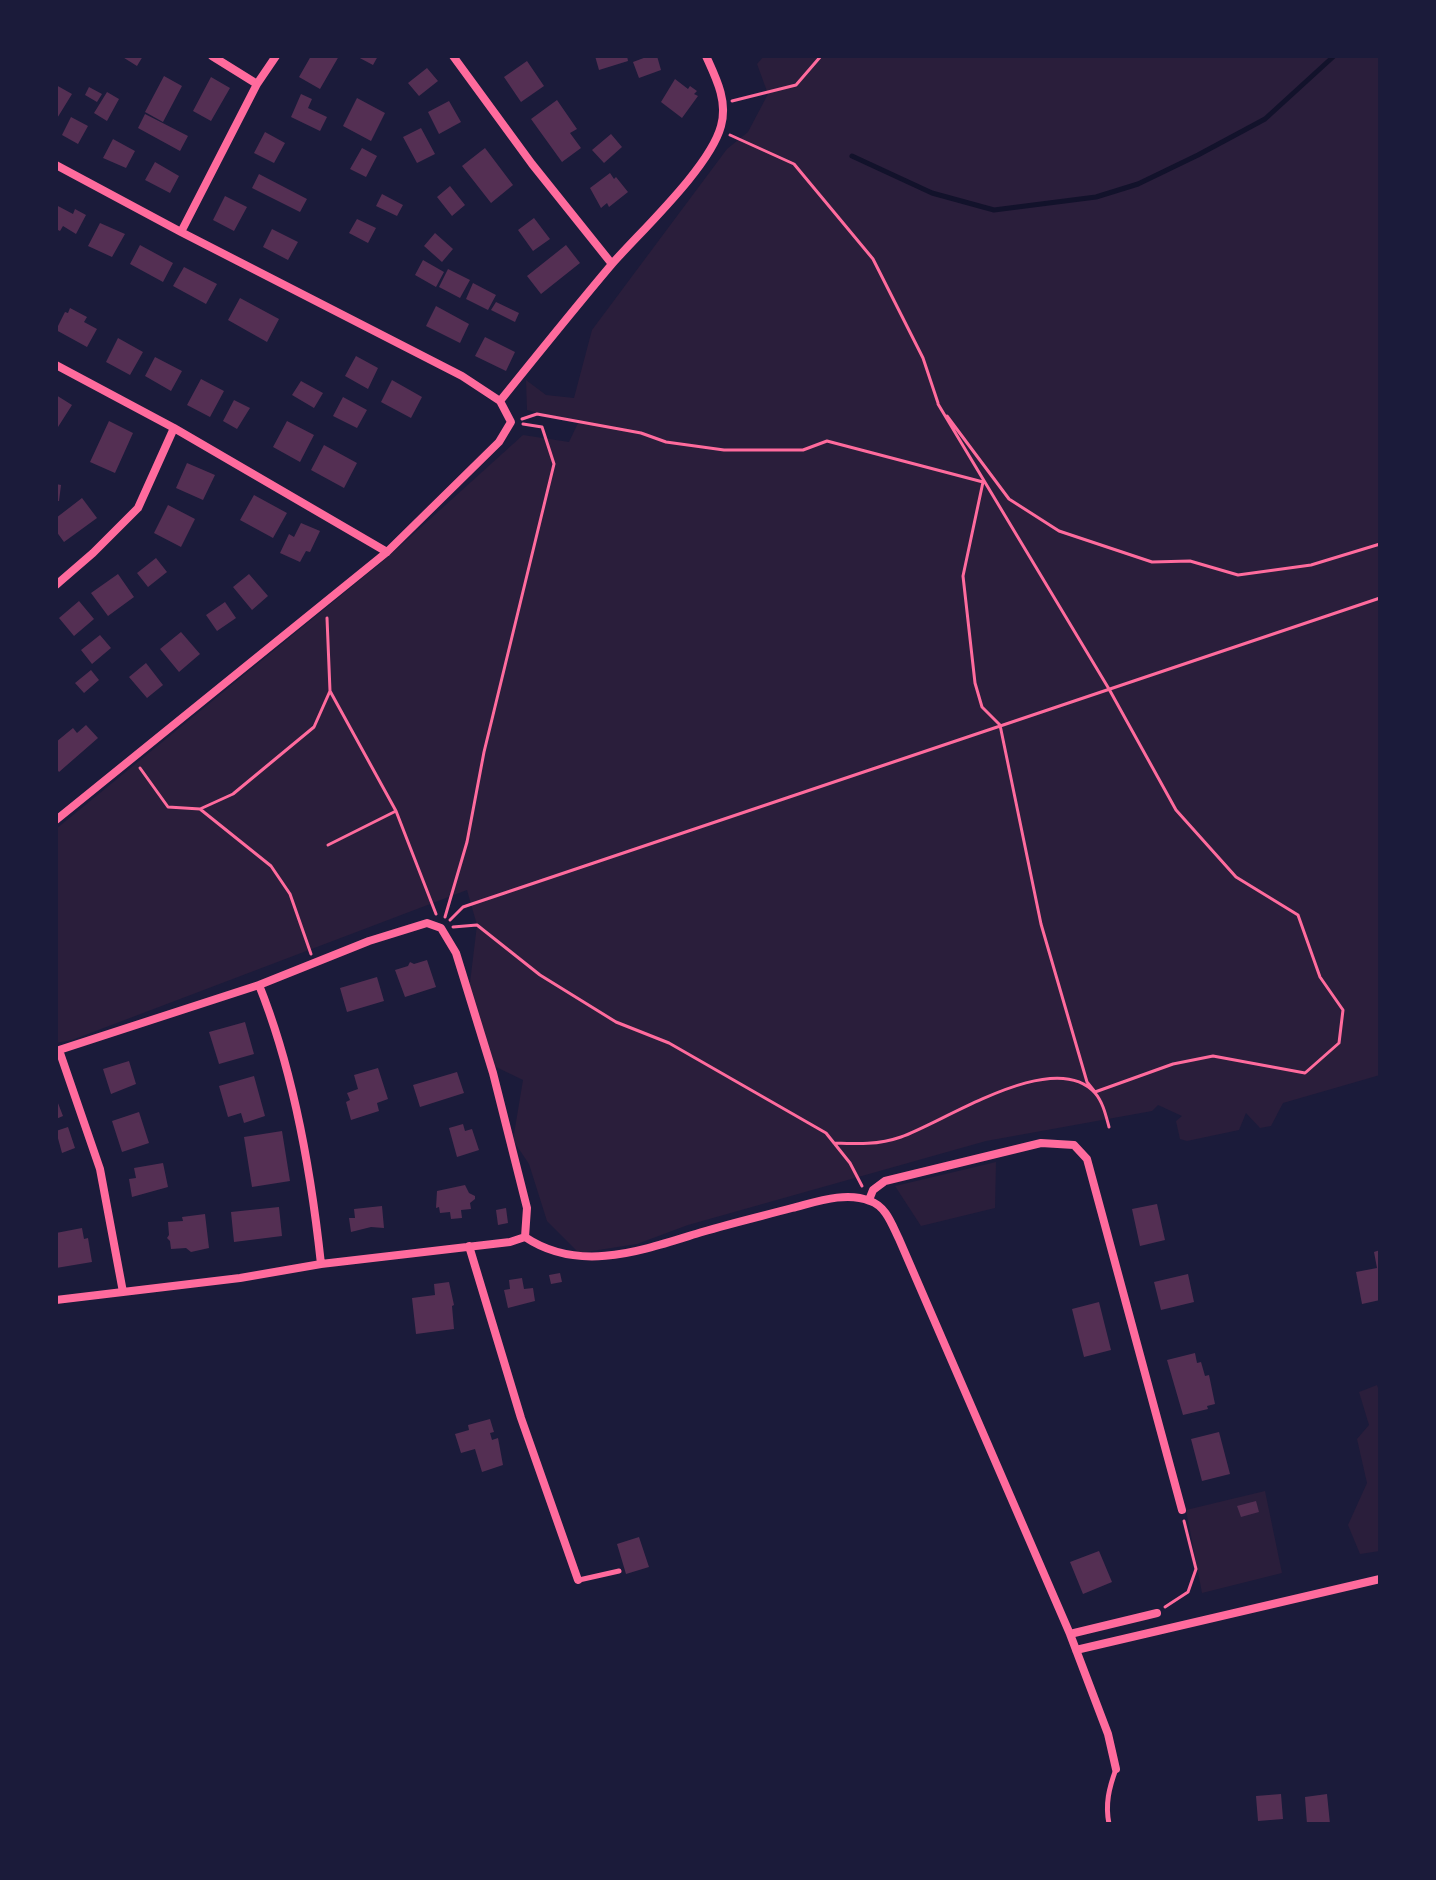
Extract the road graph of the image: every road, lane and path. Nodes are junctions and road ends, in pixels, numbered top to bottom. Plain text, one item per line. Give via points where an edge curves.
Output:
1 (212, 56) edge
2 (276, 56) edge
3 (453, 56) edge
4 (706, 56) edge
5 (821, 56) edge
6 (257, 84) junction
7 (723, 102) junction
8 (720, 128) junction
9 (56, 165) edge
10 (181, 232) junction
11 (612, 264) junction
12 (56, 365) edge
13 (500, 401) junction
14 (938, 404) junction
15 (511, 422) junction
16 (174, 428) junction
17 (983, 482) junction
18 (1380, 544) edge
19 (387, 552) junction
20 (56, 585) edge
21 (1380, 598) edge
22 (324, 602) junction
23 (1109, 689) junction
24 (330, 691) junction
25 (1000, 725) junction
26 (133, 757) junction
27 (200, 809) junction
28 (396, 811) junction
29 (56, 820) edge
30 (328, 845) dead end
31 (441, 928) junction
32 (314, 961) junction
33 (259, 985) junction
34 (57, 1050) edge
35 (1095, 1092) junction
36 (1109, 1127) dead end
37 (834, 1143) junction
38 (869, 1200) junction
39 (525, 1237) junction
40 (469, 1246) junction
41 (321, 1264) junction
42 (123, 1292) junction
43 (56, 1300) edge
44 (1182, 1510) joint
45 (619, 1571) dead end
46 (1380, 1579) edge
47 (578, 1580) joint
48 (1157, 1613) joint
49 (1070, 1634) junction
50 (1076, 1650) junction
51 (1116, 1769) joint
52 (1109, 1824) edge

1 - 6 street
2 - 6 street
3 - 11 street
4 - 7 street
5 - 7 path via 796,85
6 - 10 street
7 - 8 street
8 - 11 street via 706,158
8 - 14 path via 794,164 873,259 923,358
9 - 10 street
10 - 13 street via 462,376
11 - 13 street
12 - 16 street
13 - 15 street
14 - 17 path
14 - 18 path via 1009,499 1059,531 1152,562 1190,561 1238,575 1311,565
15 - 17 path via 537,414 724,450 803,450 827,441
15 - 19 street via 499,442
15 - 31 path via 542,427 554,464 467,842
16 - 19 street
16 - 20 street via 138,508
17 - 23 path
17 - 25 path via 963,576 975,683 982,707
19 - 22 street
21 - 23 path
22 - 24 path
22 - 26 street
23 - 25 path
23 - 35 path via 1176,810 1236,877 1298,915 1320,977 1343,1010 1339,1043 1305,1073 1213,1056 1173,1064
24 - 27 path via 314,727 233,794
24 - 28 path
25 - 31 path via 463,907
25 - 35 path via 1041,924 1087,1082
26 - 27 path via 168,807
26 - 29 street
27 - 32 path via 271,866 290,894
28 - 30 path
28 - 31 path
31 - 32 street via 427,923
31 - 37 path via 477,925 540,975 616,1022 669,1043 777,1103
31 - 39 street via 456,953 493,1073 527,1208
32 - 33 street
33 - 34 street
33 - 41 street via 299,1126
34 - 42 street via 100,1169
35 - 36 path
35 - 37 path via 1067,1077 1024,1082 900,1137 870,1145
37 - 38 path
38 - 39 street via 815,1202 602,1257 543,1250
38 - 44 street via 885,1181 1041,1143 1074,1145 1087,1159
38 - 49 street via 882,1207 899,1239
39 - 40 street
40 - 41 street
40 - 47 street
41 - 42 street
42 - 43 street
44 - 48 path via 1196,1569 1188,1592
45 - 47 lane
46 - 50 street
48 - 49 street
49 - 50 street
50 - 51 street
51 - 52 lane via 1106,1810

